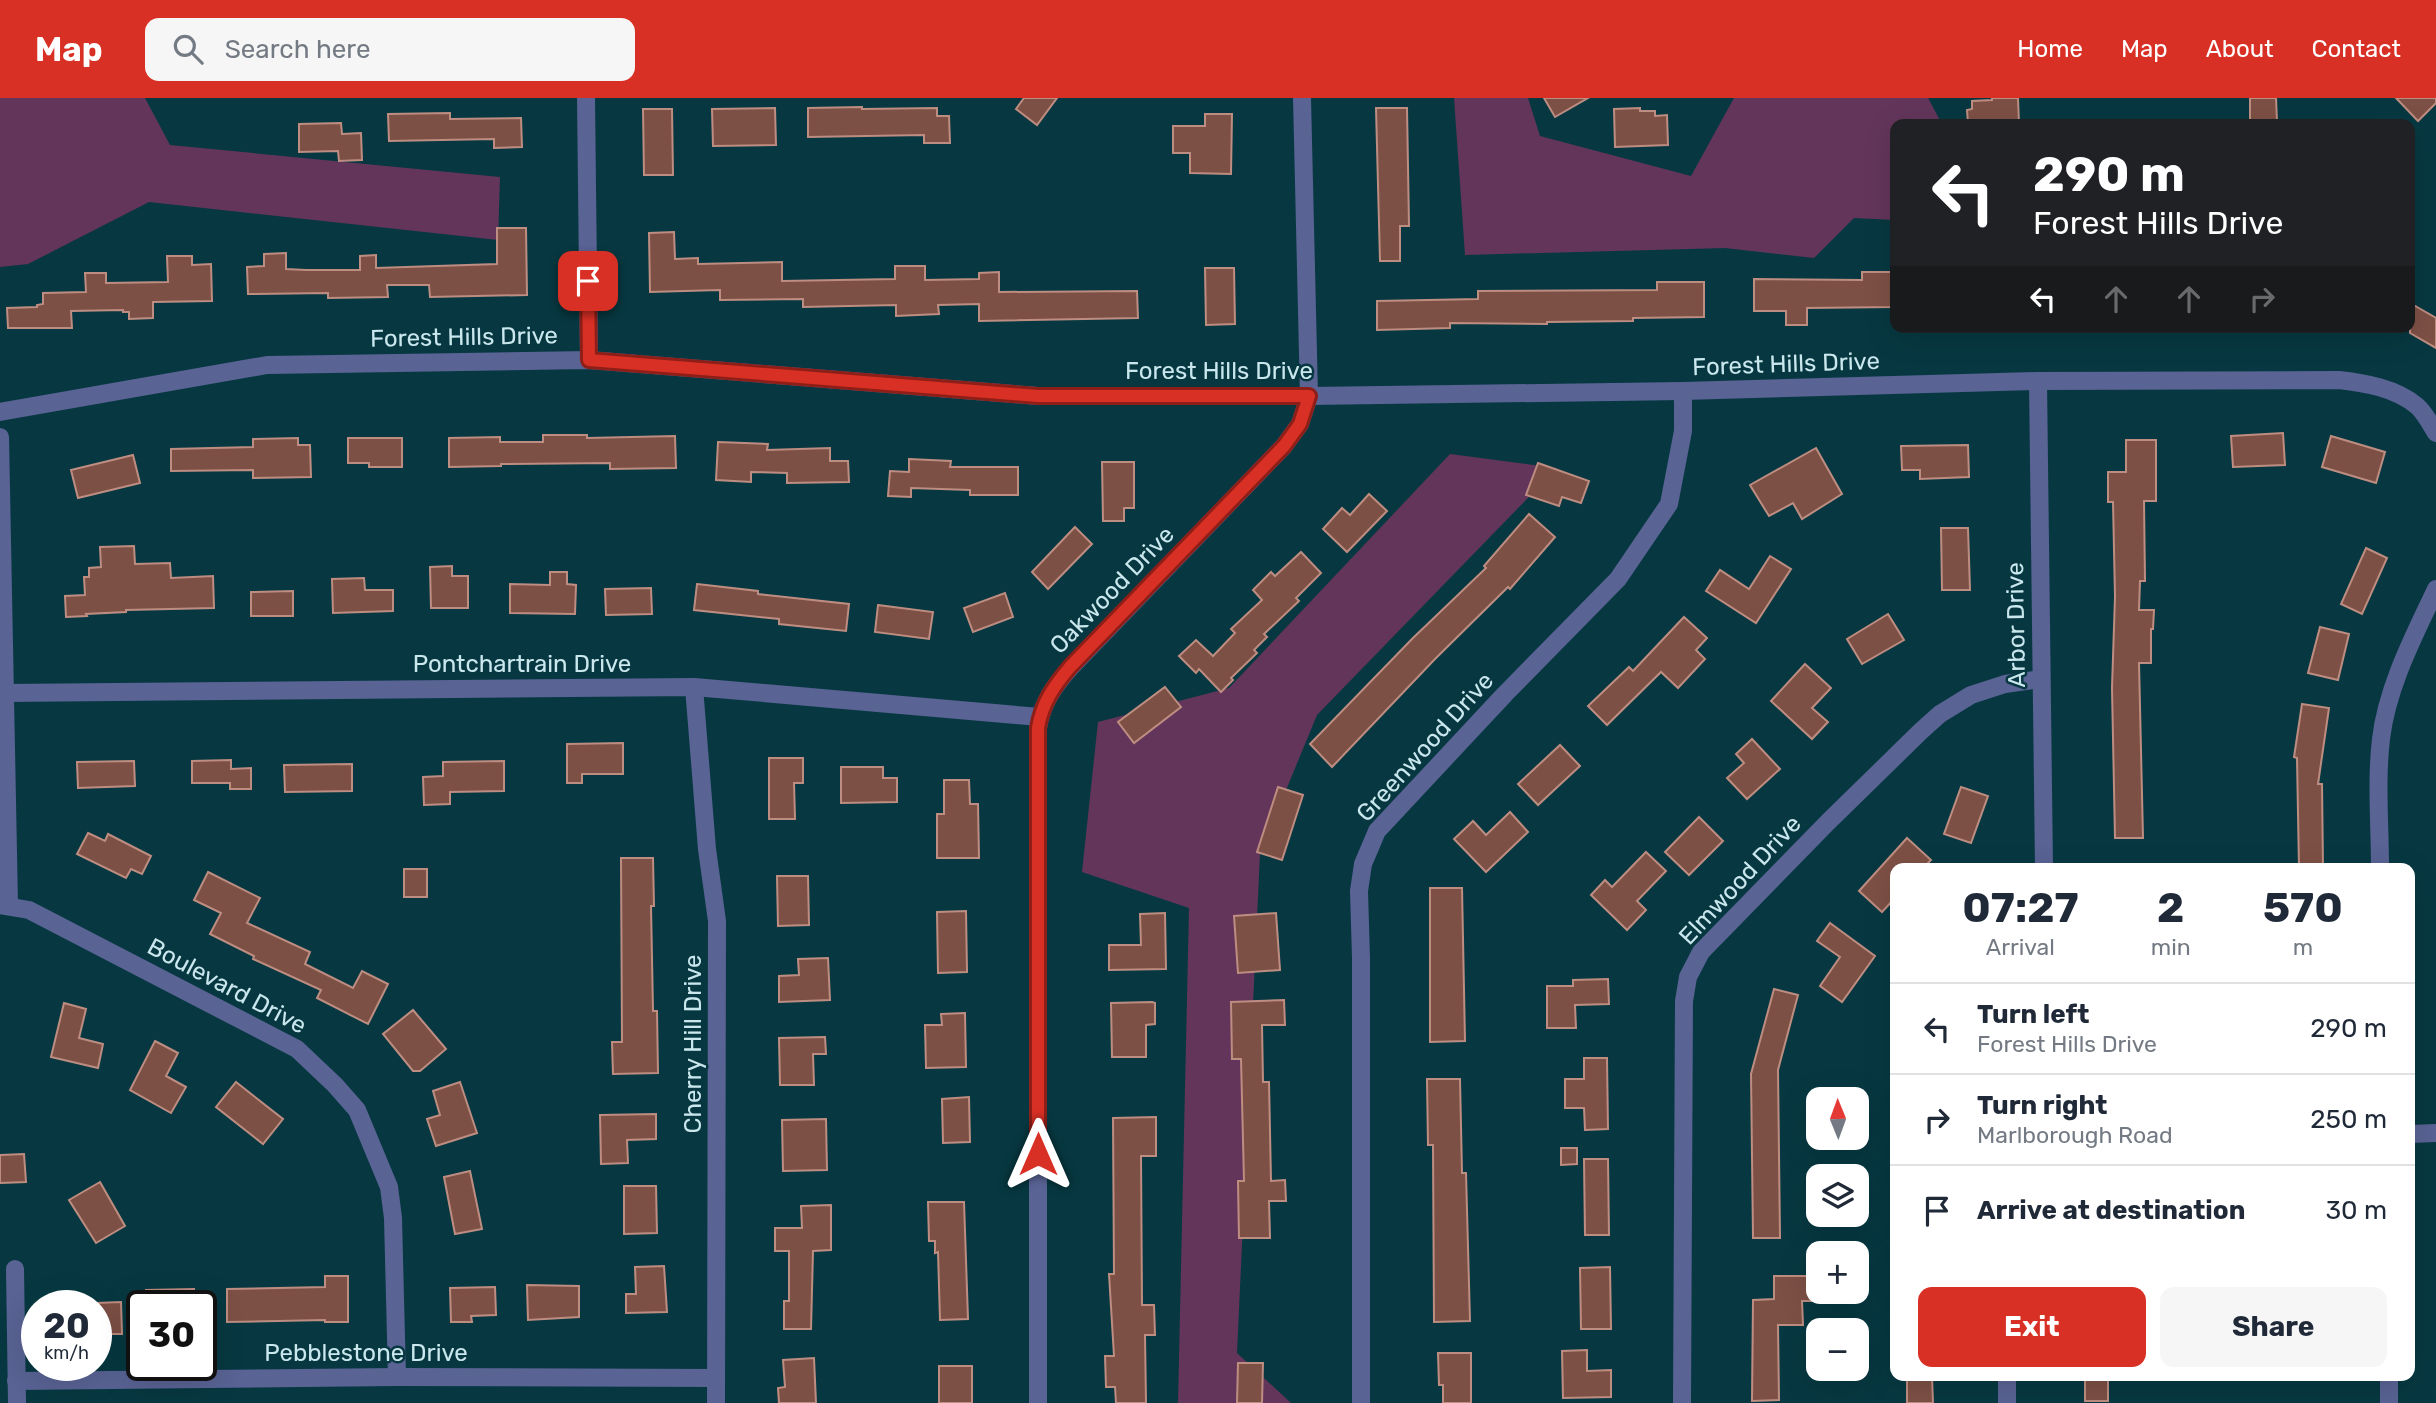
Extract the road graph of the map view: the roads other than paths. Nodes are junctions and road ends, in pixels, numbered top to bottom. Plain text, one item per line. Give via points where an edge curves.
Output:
1 (586, 98) edge
2 (1302, 98) edge
3 (589, 360) junction
4 (2038, 381) junction
5 (1683, 391) junction
6 (1309, 396) junction
7 (0, 412) edge
8 (2433, 428) edge
9 (0, 437) edge
10 (2436, 589) edge
11 (2041, 678) junction
12 (694, 687) junction
13 (4, 693) junction
14 (1040, 717) junction
15 (2044, 863) edge
16 (2380, 863) edge
17 (4, 905) edge
18 (2436, 1133) edge
19 (2415, 1134) edge
20 (15, 1269) dead end
21 (397, 1377) junction
22 (716, 1378) junction
23 (16, 1381) junction
24 (2007, 1381) edge
25 (2389, 1381) edge
26 (17, 1403) edge
27 (716, 1403) edge
28 (1038, 1403) edge
29 (1361, 1403) edge
30 (1682, 1403) edge
31 (2007, 1403) edge
32 (2389, 1403) edge

1 - 3 street
2 - 6 street, Oakwood Drive
3 - 6 street, Forest Hills Drive via 1038,396
3 - 7 street, Forest Hills Drive via 267,365
4 - 5 street, Forest Hills Drive
4 - 8 street, Forest Hills Drive via 2339,380 2372,384 2399,396 2418,406
4 - 11 street, Arbor Drive
5 - 6 street, Forest Hills Drive
5 - 29 street, Greenwood Drive via 1683,431 1669,504 1618,579 1377,831 1363,864 1359,891
6 - 14 street, Oakwood Drive via 1300,424 1284,446 1070,667 1055,685
9 - 13 street
10 - 16 street via 2396,682 2383,728
11 - 15 street, Arbor Drive
11 - 30 street, Elmwood Drive via 1971,695 1940,713 1701,952 1688,977 1684,1001
12 - 13 street, Pontchartrain Drive
12 - 14 street, Pontchartrain Drive
12 - 22 street, Cherry Hill Drive via 717,921
13 - 17 street
14 - 28 street, Oakwood Drive
17 - 21 street, Boulevard Drive via 29,910 297,1049 357,1110 389,1187 394,1218
18 - 19 street
20 - 23 street
21 - 22 street, Pebblestone Drive
21 - 23 street, Pebblestone Drive
22 - 27 street, Cherry Hill Drive
23 - 26 street
24 - 31 street
25 - 32 street

